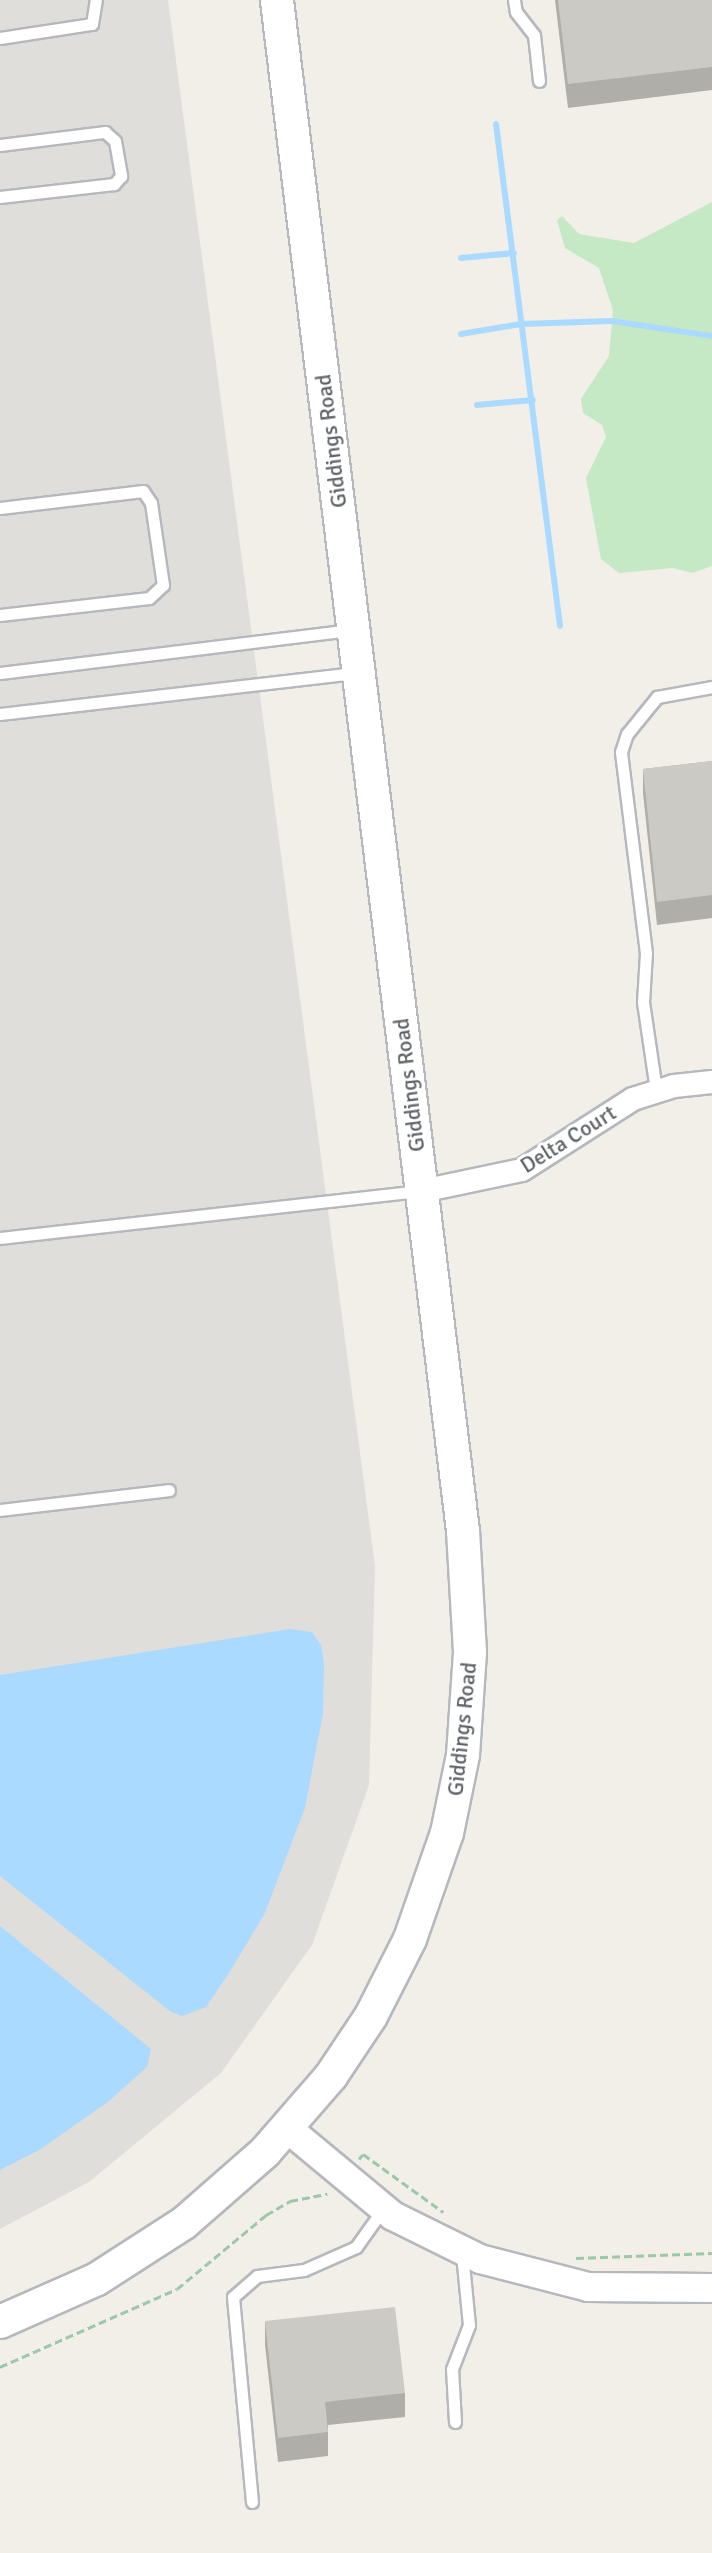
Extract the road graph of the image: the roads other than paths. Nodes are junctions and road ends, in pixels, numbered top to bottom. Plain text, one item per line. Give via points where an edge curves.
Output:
1 (96, 0) edge
2 (277, 0) edge
3 (514, 0) edge
4 (0, 38) edge
5 (539, 81) dead end
6 (0, 145) edge
7 (0, 197) edge
8 (0, 508) edge
9 (0, 615) edge
10 (354, 629) junction
11 (0, 673) edge
12 (359, 673) junction
13 (712, 687) edge
14 (0, 714) edge
15 (712, 1082) edge
16 (656, 1090) junction
17 (422, 1191) junction
18 (0, 1238) edge
19 (169, 1490) dead end
20 (0, 1510) edge
21 (287, 2128) junction
22 (383, 2208) junction
23 (462, 2253) junction
24 (712, 2288) edge
25 (0, 2322) edge
26 (455, 2422) dead end
27 (252, 2502) dead end

1 - 4 lane via 92,24
2 - 10 main road, Giddings Road
3 - 5 lane via 516,12 534,35
6 - 7 lane via 105,132 115,141 121,176 114,184
8 - 9 lane via 143,491 151,503 163,585 149,598
10 - 11 lane
10 - 12 main road, Giddings Road
12 - 14 lane
12 - 17 main road, Giddings Road
13 - 16 lane via 657,697 627,734 621,752 646,953 643,1002
15 - 16 street, Delta Court
16 - 17 street, Delta Court via 607,1113 522,1170
17 - 18 lane
17 - 21 main road, Giddings Road via 468,1583 463,1755 440,1858 397,1967 344,2057
19 - 20 lane
21 - 22 street
21 - 25 main road, Giddings Road via 213,2200 156,2243 78,2288
22 - 23 street
22 - 27 lane via 356,2247 304,2270 257,2276 233,2297
23 - 24 street via 588,2287
23 - 26 lane via 469,2325 452,2369

